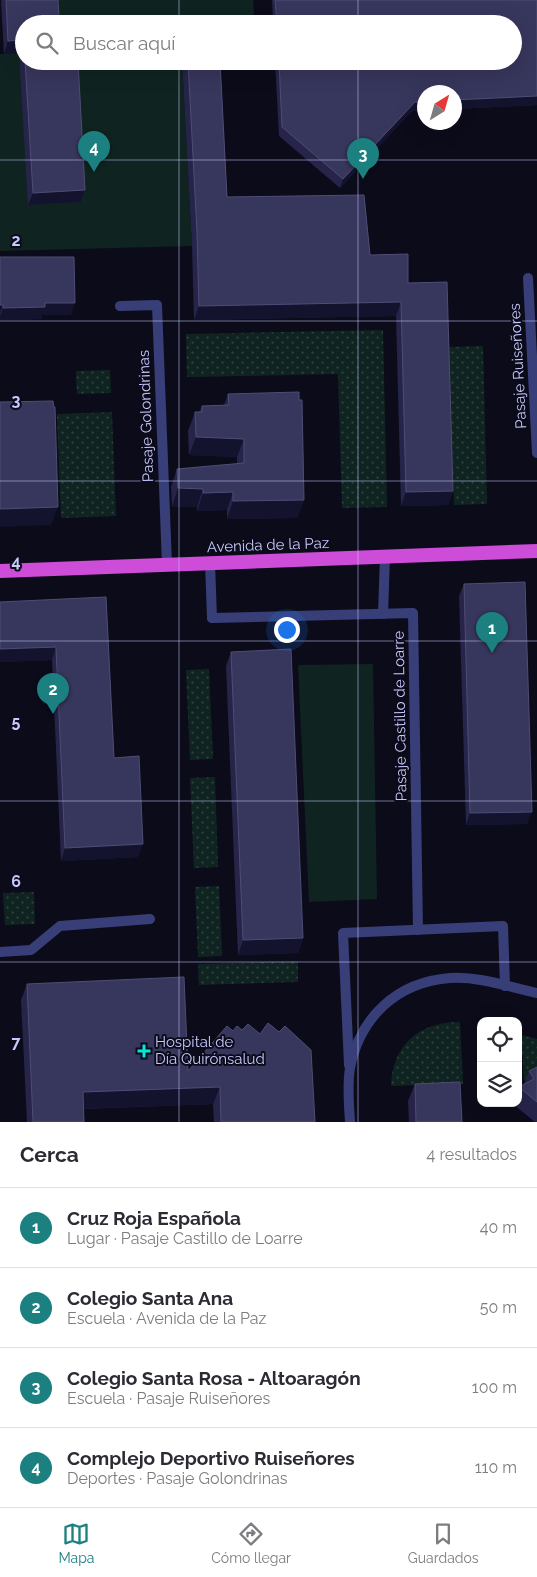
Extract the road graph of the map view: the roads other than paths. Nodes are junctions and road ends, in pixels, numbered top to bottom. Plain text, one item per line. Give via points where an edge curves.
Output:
1 (528, 278) dead end
2 (120, 306) dead end
3 (537, 453) edge
4 (537, 551) edge
5 (385, 556) junction
6 (210, 563) junction
7 (167, 565) junction
8 (0, 571) edge
9 (384, 614) junction
10 (150, 919) dead end
11 (418, 930) junction
12 (0, 952) edge
13 (505, 986) junction
14 (537, 993) edge
15 (350, 1070) junction
16 (350, 1122) edge

1 - 3 street, Pasaje Ruiseñores
2 - 7 street, Pasaje Golondrinas via 157,305
4 - 5 highway, Avenida de la Paz
5 - 6 highway, Avenida de la Paz
5 - 9 street
6 - 7 highway, Avenida de la Paz
6 - 9 street, Pasaje Castillo de Loarre via 212,618
7 - 8 highway, Avenida de la Paz
9 - 11 street, Pasaje Castillo de Loarre via 413,614
10 - 12 street via 60,926 31,950
11 - 13 street via 502,926
11 - 15 street via 343,933
13 - 14 street
13 - 15 street via 451,978 430,981 395,996 380,1007 367,1025 356,1046
15 - 16 street

